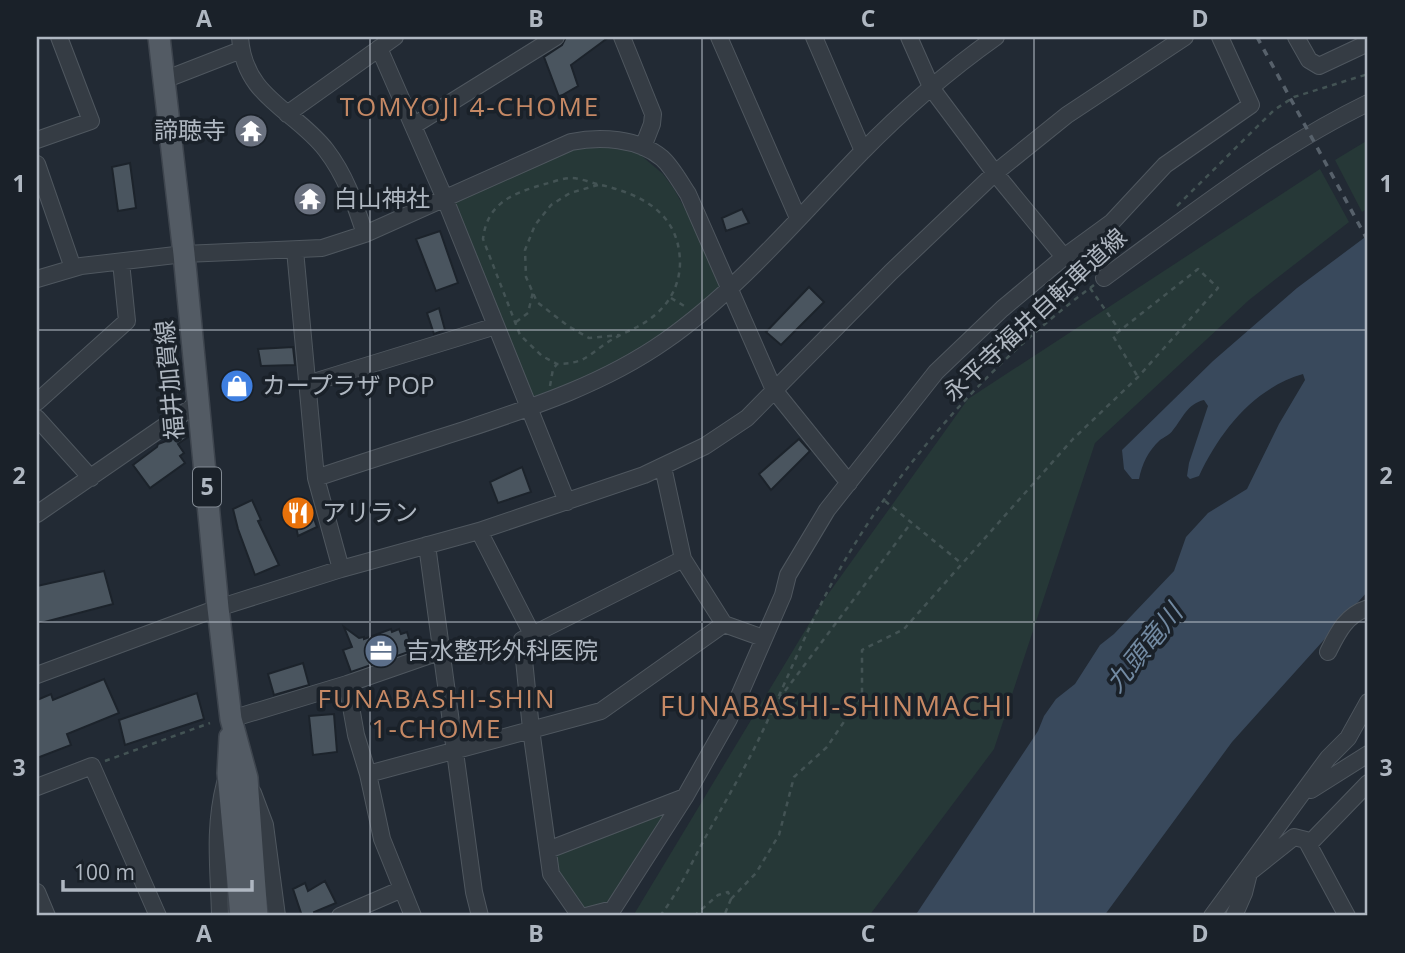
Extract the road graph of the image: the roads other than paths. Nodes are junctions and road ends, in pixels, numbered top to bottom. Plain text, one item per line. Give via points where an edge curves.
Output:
1 (59, 37) edge
2 (159, 37) edge
3 (395, 37) edge
4 (556, 37) edge
5 (622, 37) edge
6 (719, 37) edge
7 (814, 37) edge
8 (909, 37) edge
9 (996, 37) edge
10 (1185, 37) edge
11 (1220, 37) edge
12 (1296, 37) edge
13 (1368, 43) edge
14 (241, 44) edge
15 (379, 48) junction
16 (164, 80) junction
17 (932, 89) junction
18 (1368, 103) edge
19 (287, 114) junction
20 (413, 126) junction
21 (37, 140) edge
22 (643, 147) junction
23 (863, 151) junction
24 (37, 164) edge
25 (995, 173) junction
26 (445, 199) junction
27 (798, 218) junction
28 (365, 234) junction
29 (295, 250) junction
30 (184, 254) junction
31 (1064, 257) junction
32 (121, 262) junction
33 (73, 268) junction
34 (1104, 278) road end
35 (37, 279) edge
36 (729, 289) junction
37 (496, 326) junction
38 (307, 384) junction
39 (774, 390) junction
40 (37, 402) edge
41 (198, 403) junction
42 (529, 408) junction
43 (37, 418) edge
44 (663, 467) junction
45 (91, 478) junction
46 (316, 478) junction
47 (849, 483) junction
48 (567, 502) junction
49 (37, 514) edge
50 (479, 531) junction
51 (427, 545) junction
52 (684, 559) junction
53 (341, 569) junction
54 (218, 608) junction
55 (1368, 608) edge
56 (724, 624) junction
57 (532, 635) junction
58 (763, 638) junction
59 (442, 651) junction
60 (1328, 652) dead end
61 (37, 675) edge
62 (347, 684) junction
63 (1368, 702) edge
64 (220, 721) junction
65 (531, 729) junction
66 (454, 750) junction
67 (1368, 754) edge
68 (368, 774) junction
69 (237, 776) junction
70 (1368, 783) edge
71 (37, 787) edge
72 (685, 797) junction
73 (1299, 798) junction
74 (1309, 844) junction
75 (548, 850) junction
76 (1247, 871) junction
77 (400, 890) junction
78 (37, 892) edge
79 (47, 916) edge
80 (158, 916) edge
81 (220, 916) edge
82 (241, 916) edge
83 (257, 916) edge
84 (277, 916) edge
85 (340, 916) edge
86 (412, 916) edge
87 (480, 916) edge
88 (580, 916) edge
89 (586, 916) edge
90 (1212, 916) edge
91 (1234, 916) edge
92 (1347, 916) edge

1 - 21 street via 92,121
2 - 16 main road, 福井加賀線 / 5
3 - 15 street
4 - 20 street
5 - 22 street via 653,114
6 - 27 street
7 - 23 street
8 - 17 street
9 - 17 street
10 - 25 street via 1067,115
11 - 31 street via 1251,105 1165,165 1112,222
12 - 13 street via 1309,60 1319,66
14 - 16 street
14 - 19 street via 250,75
15 - 19 street
15 - 20 street
16 - 30 main road, 福井加賀線 / 5
17 - 23 street
17 - 25 street
18 - 34 street via 1266,160
19 - 28 street via 325,149 351,190
20 - 26 street
22 - 26 street via 592,138 571,142
22 - 36 street via 662,158 688,194
23 - 27 street
24 - 33 street
25 - 31 street
25 - 39 street
26 - 28 street
26 - 37 street
27 - 36 street
28 - 29 street via 322,248
29 - 30 street
29 - 38 street
30 - 32 street
30 - 41 main road, 福井加賀線 / 5
31 - 47 street via 936,372
32 - 33 street
32 - 40 street via 127,321
33 - 35 street
36 - 39 street
36 - 42 street via 666,341 617,371
37 - 38 street
37 - 42 street
38 - 46 street
39 - 44 street via 728,432
39 - 47 street
41 - 45 street
41 - 54 main road, 福井加賀線 / 5
42 - 46 street
42 - 48 street
43 - 45 street
44 - 48 street
44 - 52 street
45 - 49 street
46 - 53 street
47 - 58 street via 788,575
48 - 50 street
50 - 51 street
50 - 57 street
51 - 53 street
51 - 59 street
52 - 56 street
52 - 57 street
53 - 54 street
54 - 61 street
54 - 64 main road, 福井加賀線 / 5
55 - 60 street via 1345,622
56 - 58 street
56 - 65 street via 601,711
57 - 65 street via 522,640
58 - 72 street via 729,719
59 - 62 street
59 - 66 street
62 - 64 street
62 - 68 street
63 - 73 street via 1348,738
64 - 69 main road, 福井加賀線 / 5
65 - 66 street
65 - 75 street
66 - 68 street
66 - 87 street
67 - 73 street
68 - 77 street via 382,839
69 - 81 street via 218,812
69 - 82 main road, 福井加賀線 / 5
69 - 83 main road, 福井加賀線 / 5
69 - 84 street via 265,825
70 - 74 street
71 - 80 street via 92,766
72 - 75 street
72 - 89 street via 613,909
73 - 76 street
74 - 76 street via 1294,837
74 - 92 street
75 - 88 street via 551,874
76 - 90 street
76 - 91 street
77 - 85 street
77 - 86 street
78 - 79 street

